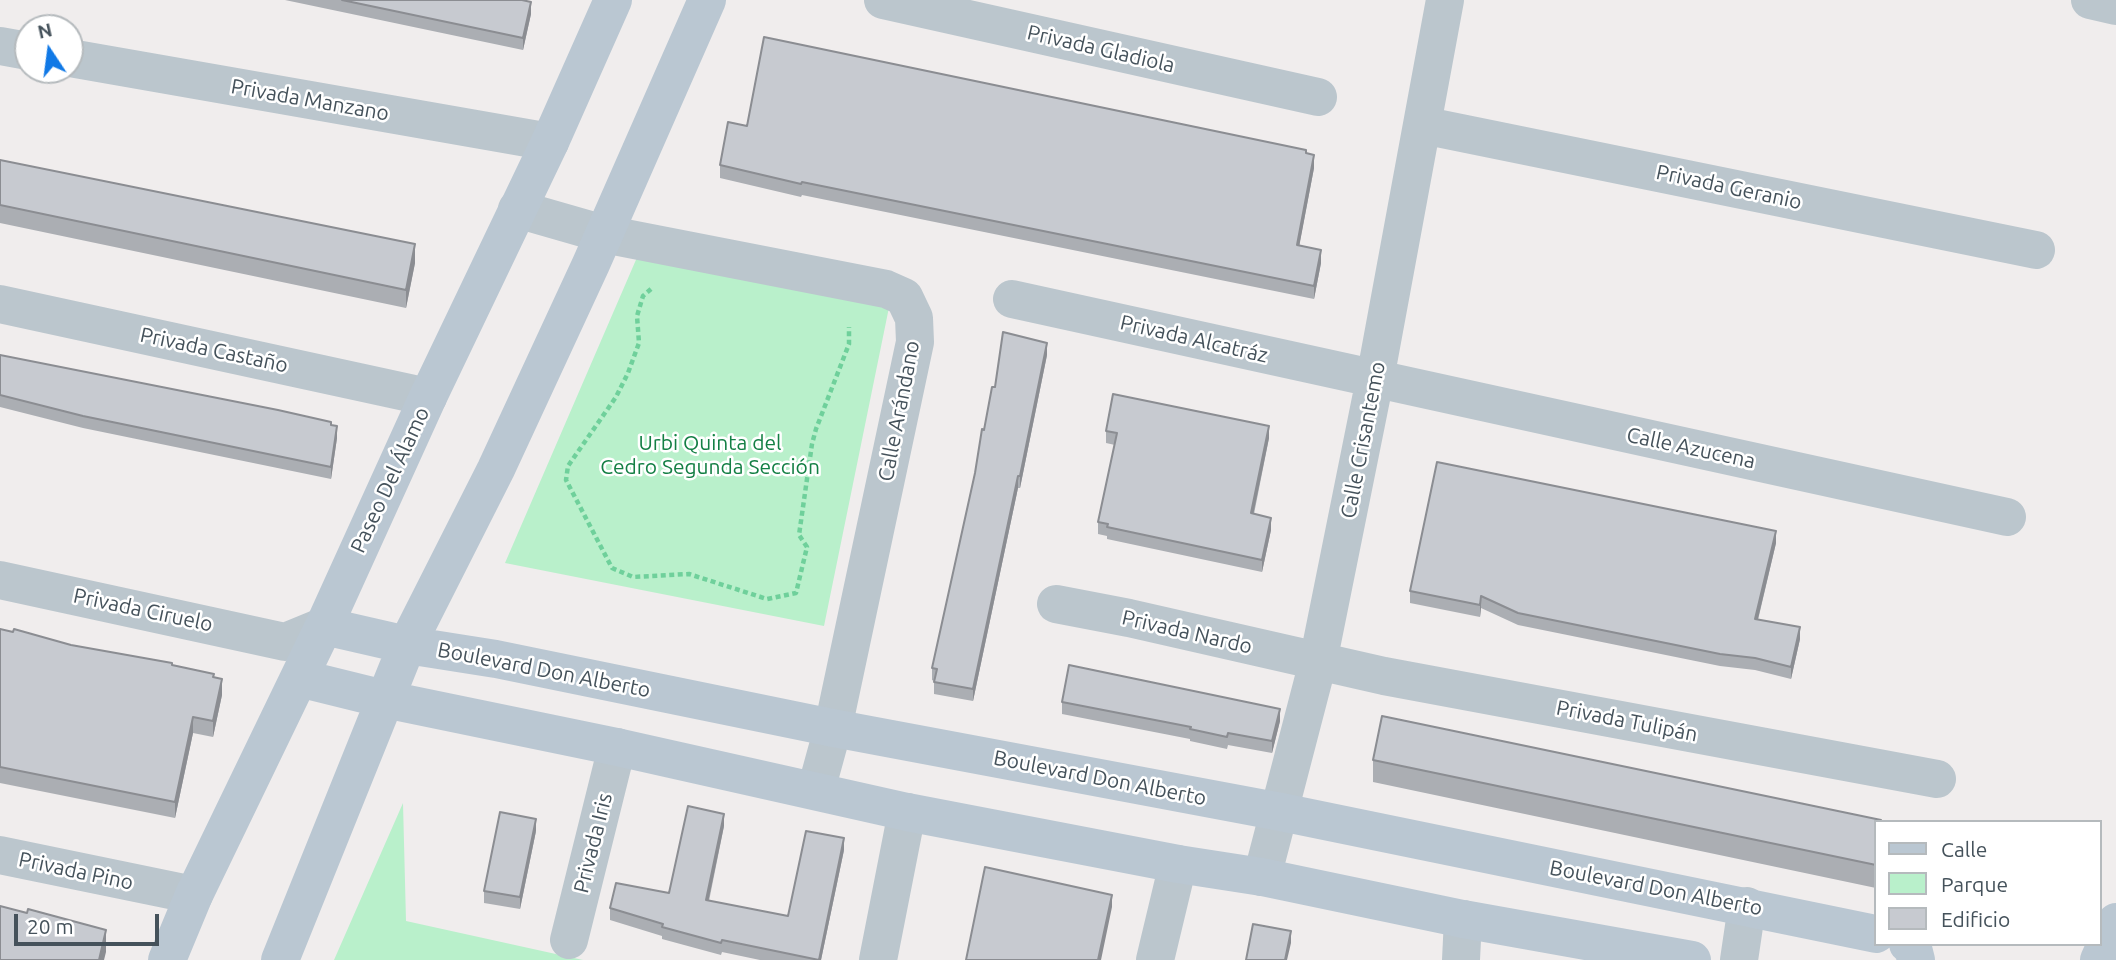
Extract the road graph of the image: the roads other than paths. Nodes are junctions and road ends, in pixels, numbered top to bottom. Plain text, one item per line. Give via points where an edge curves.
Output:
1 (613, 0) edge
2 (707, 0) edge
3 (883, 0) edge
4 (1445, 0) edge
5 (2090, 0) edge
6 (2116, 6) edge
7 (84, 60) edge
8 (1318, 97) dead end
9 (1422, 125) junction
10 (550, 142) junction
11 (517, 209) junction
12 (597, 249) junction
13 (2036, 250) dead end
14 (1012, 299) dead end
15 (0, 304) edge
16 (1375, 379) junction
17 (428, 397) junction
18 (2007, 517) dead end
19 (0, 580) edge
20 (1056, 604) dead end
21 (324, 626) junction
22 (285, 642) junction
23 (407, 645) junction
24 (1318, 662) junction
25 (299, 678) junction
26 (384, 699) junction
27 (833, 728) junction
28 (617, 747) junction
29 (1937, 779) dead end
30 (816, 790) junction
31 (907, 812) junction
32 (1280, 812) junction
33 (0, 855) edge
34 (1178, 864) junction
35 (1262, 877) junction
36 (194, 895) junction
37 (1747, 905) junction
38 (1463, 919) junction
39 (2116, 922) edge
40 (1874, 933) edge
41 (569, 940) dead end
42 (167, 960) edge
43 (280, 960) edge
44 (878, 960) edge
45 (1155, 960) edge
46 (1461, 960) edge
47 (1692, 960) edge
48 (1739, 960) edge
49 (2099, 960) edge

1 - 10 street, Paseo Del Álamo
2 - 12 street
3 - 8 street, Privada Gladiola
4 - 9 street, Calle Crisantemo
5 - 6 street
7 - 10 street, Privada Manzano
9 - 13 street, Privada Geranio
9 - 16 street, Calle Crisantemo
10 - 11 street, Paseo Del Álamo
11 - 12 street, Calle Arándano
11 - 17 street, Paseo Del Álamo
12 - 23 street via 496,469
12 - 27 street, Calle Arándano via 886,289 904,297 909,307 915,342
14 - 16 street, Privada Alcatráz
15 - 17 street, Privada Castaño
16 - 18 street, Calle Azucena
16 - 24 street, Calle Crisantemo
17 - 21 street, Paseo Del Álamo
19 - 22 street, Privada Ciruelo
20 - 24 street, Privada Nardo
21 - 22 street
21 - 23 street, Boulevard Don Alberto
21 - 25 street, Paseo Del Álamo
22 - 25 street
23 - 26 street
23 - 27 street, Boulevard Don Alberto
24 - 29 street, Privada Tulipán
24 - 32 street, Calle Crisantemo
25 - 26 street
25 - 36 street, Paseo Del Álamo
26 - 28 street
26 - 43 street
27 - 30 street, Calle Arándano
27 - 32 street, Boulevard Don Alberto
28 - 30 street
28 - 41 street, Privada Iris
30 - 31 street
31 - 34 street
31 - 44 street
32 - 35 street, Calle Crisantemo
32 - 37 street, Boulevard Don Alberto
33 - 36 street, Privada Pino
34 - 35 street
34 - 45 street
35 - 38 street
36 - 42 street, Paseo Del Álamo
37 - 40 street, Boulevard Don Alberto
37 - 48 street
38 - 46 street
38 - 47 street
39 - 49 street

